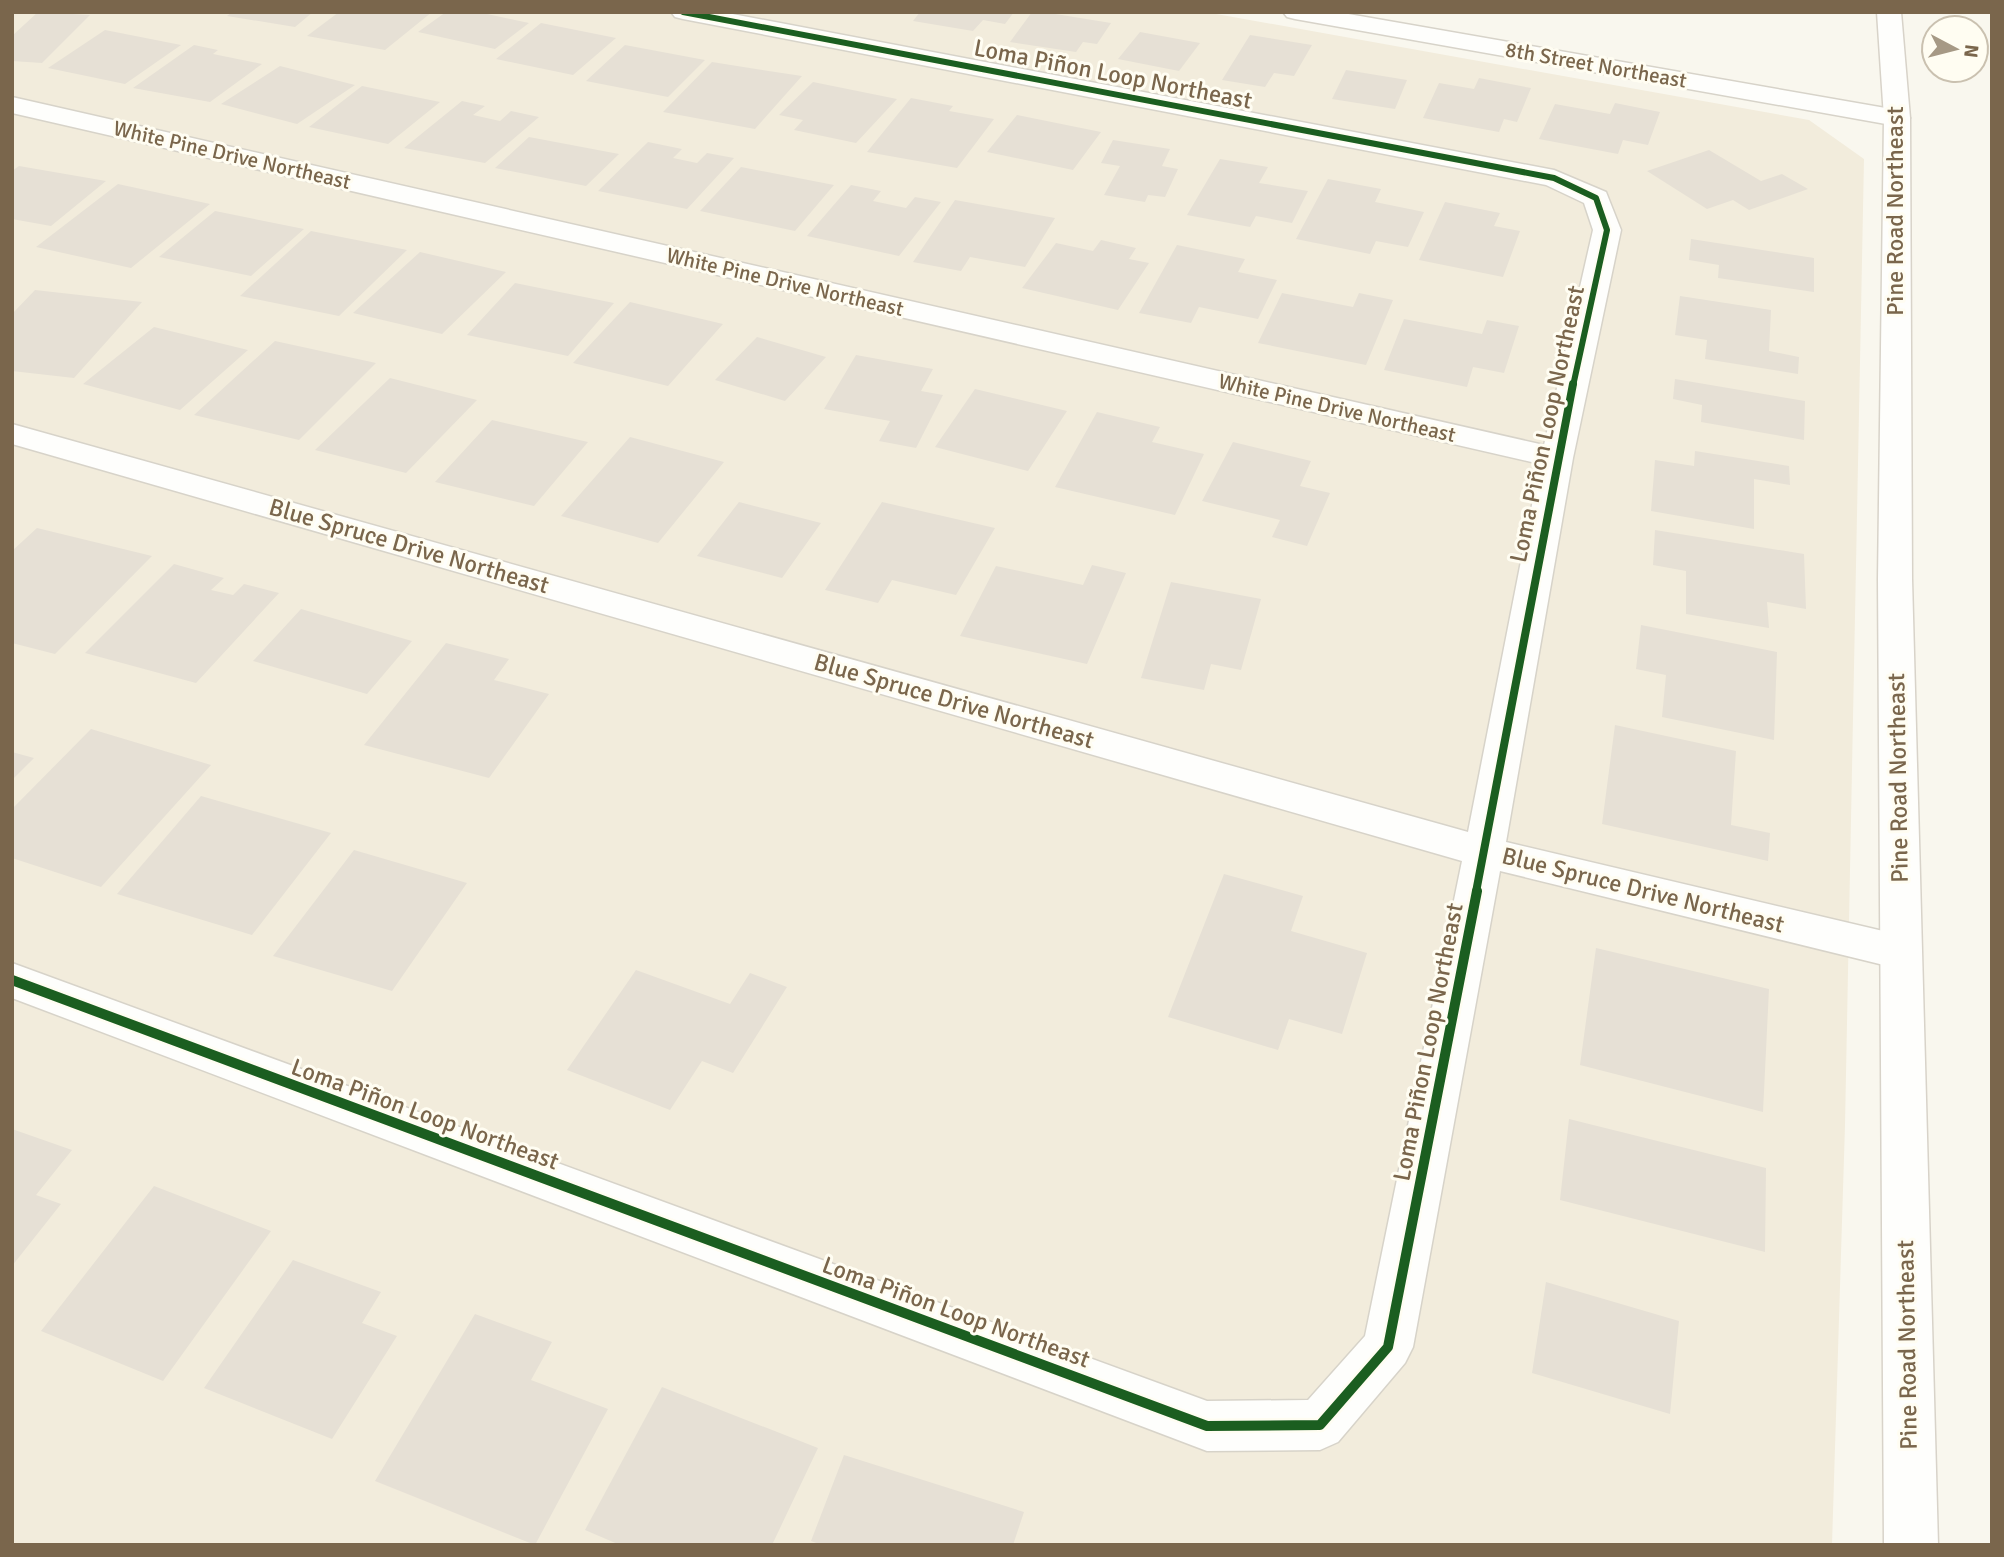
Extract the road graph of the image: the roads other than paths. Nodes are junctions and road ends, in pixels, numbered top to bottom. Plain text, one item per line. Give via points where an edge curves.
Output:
1 (683, 12) edge
2 (1295, 12) edge
3 (1889, 12) edge
4 (12, 105) edge
5 (1897, 118) junction
6 (12, 434) edge
7 (1557, 458) junction
8 (1484, 852) junction
9 (1900, 952) junction
10 (12, 980) edge
11 (1911, 1545) edge

1 - 7 street, Loma Piñon Loop Northeast via 1554,178 1596,198 1607,230
2 - 5 street, 8th Street Northeast
3 - 5 street, Pine Road Northeast
4 - 7 street, White Pine Drive Northeast
5 - 9 street, Pine Road Northeast via 1895,579
6 - 8 street, Blue Spruce Drive Northeast
7 - 8 street, Loma Piñon Loop Northeast
8 - 9 street, Blue Spruce Drive Northeast
8 - 10 street, Loma Piñon Loop Northeast via 1388,1347 1320,1425 1207,1426
9 - 11 street, Pine Road Northeast

